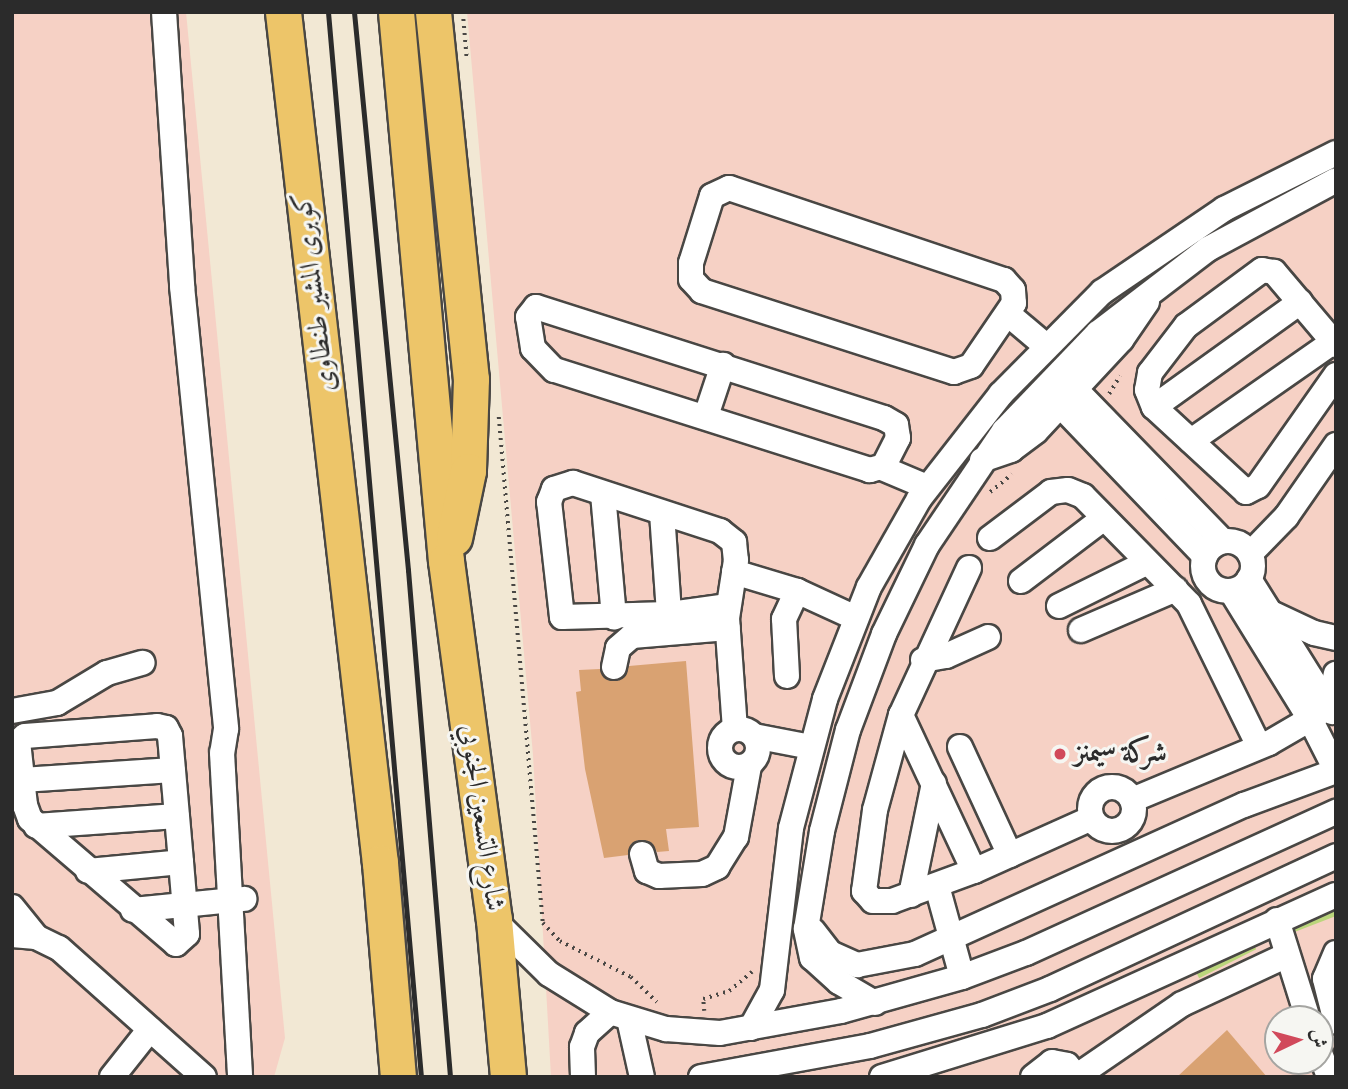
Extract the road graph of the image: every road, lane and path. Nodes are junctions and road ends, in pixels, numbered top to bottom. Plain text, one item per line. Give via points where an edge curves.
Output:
1 (164, 12) edge
2 (283, 12) edge
3 (396, 12) edge
4 (433, 12) edge
5 (1336, 153) edge
6 (1336, 180) edge
7 (1156, 286) junction
8 (1300, 302) junction
9 (1008, 314) junction
10 (1334, 344) edge
11 (1046, 346) junction
12 (723, 365) junction
13 (1336, 375) edge
14 (1069, 398) junction
15 (1154, 407) junction
16 (706, 416) junction
17 (1191, 441) junction
18 (958, 444) junction
19 (1336, 445) edge
20 (1283, 449) junction
21 (981, 461) junction
22 (1022, 466) dead end
23 (882, 468) junction
24 (1265, 477) junction
25 (1307, 486) junction
26 (927, 487) junction
27 (603, 494) junction
28 (984, 496) dead end
29 (662, 513) junction
30 (1104, 519) junction
31 (990, 538) dead end
32 (1214, 549) junction
33 (1250, 554) junction
34 (446, 561) junction
35 (1146, 563) junction
36 (969, 568) dead end
37 (734, 572) junction
38 (1021, 581) dead end
39 (1240, 585) junction
40 (1176, 589) junction
41 (797, 591) junction
42 (1059, 606) dead end
43 (1271, 613) junction
44 (669, 614) junction
45 (614, 618) junction
46 (856, 618) junction
47 (728, 625) junction
48 (1081, 631) dead end
49 (988, 638) dead end
50 (1336, 638) edge
51 (923, 660) junction
52 (143, 663) dead end
53 (620, 667) dead end
54 (1336, 674) edge
55 (787, 676) dead end
56 (12, 710) edge
57 (901, 715) junction
58 (1326, 723) edge
59 (1259, 746) junction
60 (749, 747) junction
61 (960, 747) dead end
62 (809, 755) junction
63 (173, 770) junction
64 (1336, 771) edge
65 (22, 780) junction
66 (934, 783) junction
67 (1336, 812) edge
68 (177, 816) junction
69 (36, 826) junction
70 (636, 855) dead end
71 (1010, 855) junction
72 (1336, 856) edge
73 (181, 862) junction
74 (88, 871) junction
75 (974, 872) junction
76 (936, 886) junction
77 (911, 895) junction
78 (1336, 895) edge
79 (237, 900) junction
80 (184, 905) junction
81 (12, 907) edge
82 (133, 910) junction
83 (809, 914) junction
84 (494, 920) junction
85 (1271, 922) junction
86 (24, 936) edge
87 (952, 941) junction
88 (1336, 953) edge
89 (1285, 957) junction
90 (962, 977) junction
91 (875, 1003) junction
92 (1303, 1005) edge
93 (620, 1015) junction
94 (1336, 1022) edge
95 (751, 1028) junction
96 (150, 1029) junction
97 (911, 1036) junction
98 (988, 1046) junction
99 (825, 1065) edge
100 (119, 1074) edge
101 (719, 1075) edge
102 (1077, 1076) edge
103 (204, 1077) edge
104 (240, 1077) edge
105 (254, 1077) edge
106 (398, 1077) edge
107 (508, 1077) edge
108 (583, 1077) edge
109 (642, 1077) edge
110 (883, 1077) edge
111 (1033, 1077) edge

1 - 79 street via 182,286 226,729 222,753
2 - 106 highway, كوبرى المشير طنطاوى via 348,573
3 - 34 highway
4 - 34 highway via 471,379 468,471
5 - 11 street via 1267,185 1182,236 1102,292
6 - 7 street via 1248,225
7 - 14 street via 1121,340
7 - 21 street via 1065,365
8 - 10 street
8 - 15 street
8 - 15 street via 1266,269 1225,293 1186,326 1150,373 1147,390
9 - 9 street via 1014,296 1004,280 729,188 712,196 690,269 694,284 702,291 954,372 971,366
9 - 11 street
10 - 17 street
11 - 18 street
12 - 16 street
12 - 16 street via 545,307 530,313 533,348 549,367
12 - 23 street via 893,422 898,438
13 - 20 street
14 - 21 street via 1024,442
14 - 32 street
15 - 17 street
16 - 23 street via 870,470
17 - 24 street via 1242,491 1255,489
18 - 21 street
18 - 26 street
19 - 25 street
20 - 24 street
20 - 25 street
21 - 83 street via 927,545 865,680 834,780
22 - 28 path
23 - 26 street
24 - 25 street
25 - 33 street
26 - 46 street via 898,533
27 - 29 street
27 - 45 street
27 - 45 street via 566,482 550,495 558,609 562,617 571,620
29 - 37 street via 727,534 737,551
29 - 44 street
30 - 31 street via 1083,496 1059,490 1043,496
30 - 35 street
30 - 38 street
32 - 33 street via 1238,543
32 - 39 street via 1208,581
33 - 39 street
34 - 84 highway, شارع التسعين الجنوبي
35 - 40 street
35 - 42 street
36 - 51 street
37 - 41 street
37 - 47 street
39 - 43 street
39 - 58 street
40 - 48 street
40 - 59 street via 1196,615
41 - 46 street
41 - 55 street via 784,619
43 - 50 street
43 - 58 street
44 - 45 street
44 - 47 street
46 - 62 street
47 - 53 street via 639,647
47 - 60 street
49 - 51 street via 946,656
51 - 57 street
52 - 56 street via 107,673 57,703
54 - 58 street
57 - 66 street
57 - 77 street via 875,810 862,885 868,897 879,903
58 - 59 street
58 - 64 street
59 - 71 street via 1132,800 1133,815 1118,830 1103,829 1092,818
60 - 62 street
60 - 70 street via 736,837 723,861 702,874 652,875
61 - 71 street
62 - 95 street via 786,861 775,976 767,1003
63 - 65 street
63 - 65 street via 169,732 157,726 22,737 18,742
63 - 68 street
64 - 87 street via 1231,811
65 - 69 street via 27,813
66 - 75 street
66 - 77 street
67 - 90 street via 1233,855 1072,933
68 - 69 street
68 - 73 street
69 - 74 street
71 - 75 street
72 - 97 street via 1050,989
73 - 74 street
73 - 80 street
74 - 82 street
75 - 76 street
76 - 77 street
76 - 87 street
78 - 85 street
79 - 80 street
79 - 104 street
79 - 105 street
80 - 82 street
80 - 82 street via 187,934 176,944
81 - 86 street
83 - 87 street via 822,945 840,960 857,965 891,961
83 - 91 street via 807,940 812,958 839,982
84 - 93 street via 549,974
84 - 107 highway, شارع التسعين الجنوبي
85 - 89 street via 1286,944
85 - 98 street via 1094,1006
86 - 96 street via 59,948
87 - 90 street
88 - 94 street via 1325,979
89 - 92 street
89 - 102 street via 1182,1004
90 - 91 street
91 - 95 street
93 - 95 street via 705,1034
93 - 108 street via 587,1033 582,1047
93 - 109 street
96 - 100 street
96 - 103 street
97 - 98 street
97 - 99 street
98 - 110 street
99 - 101 street
102 - 111 street via 1066,1065 1052,1062

